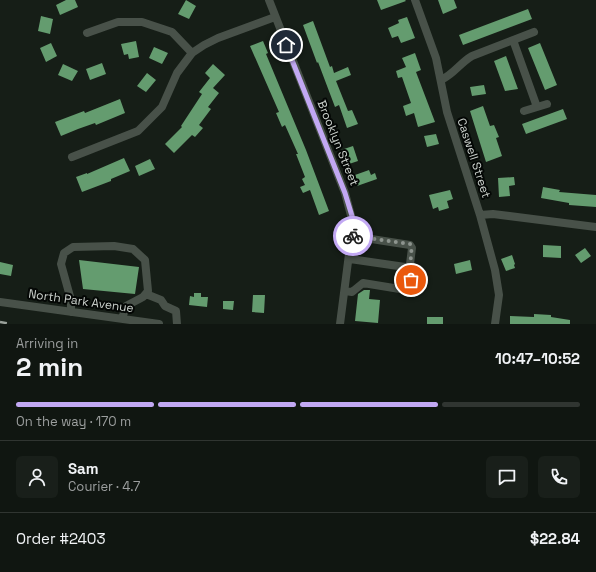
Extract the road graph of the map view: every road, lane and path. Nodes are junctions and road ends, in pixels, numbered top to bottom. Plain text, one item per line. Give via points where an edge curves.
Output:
1 (269, 0) edge
2 (415, 0) edge
3 (275, 17) junction
4 (534, 32) dead end
5 (87, 33) dead end
6 (513, 40) junction
7 (192, 52) junction
8 (441, 80) junction
9 (547, 104) dead end
10 (537, 107) junction
11 (524, 111) dead end
12 (72, 157) dead end
13 (480, 215) junction
14 (596, 227) edge
15 (352, 236) junction
16 (350, 259) junction
17 (412, 268) junction
18 (345, 291) junction
19 (146, 294) junction
20 (0, 302) edge
21 (71, 312) junction
22 (122, 319) junction
23 (159, 324) edge
24 (177, 324) edge
25 (340, 324) edge
26 (495, 324) edge

1 - 3 street, Brooklyn Street
2 - 8 street, Caswell Street via 436,58
3 - 7 street via 218,38
3 - 15 street, Brooklyn Street via 345,193 354,223
4 - 6 street
5 - 7 street via 118,22 142,22 172,32
6 - 8 street via 472,56
6 - 10 street
7 - 12 street via 177,73 162,107 138,131
8 - 13 street, Caswell Street via 447,112
9 - 10 street
10 - 11 street
13 - 14 street via 493,214
13 - 26 street, Caswell Street via 498,281
15 - 16 street, Brooklyn Street
15 - 17 street via 410,244
16 - 17 street
16 - 18 street, Brooklyn Street
17 - 18 street via 410,287 406,290 363,283 352,292
18 - 25 street, Brooklyn Street
19 - 21 street via 148,291 145,260 133,249 114,246 73,247 64,253 61,264 71,300
19 - 22 street via 126,306
19 - 24 street via 161,300 165,306 176,311
20 - 21 street, North Park Avenue
21 - 22 street, North Park Avenue
22 - 23 street, North Park Avenue

